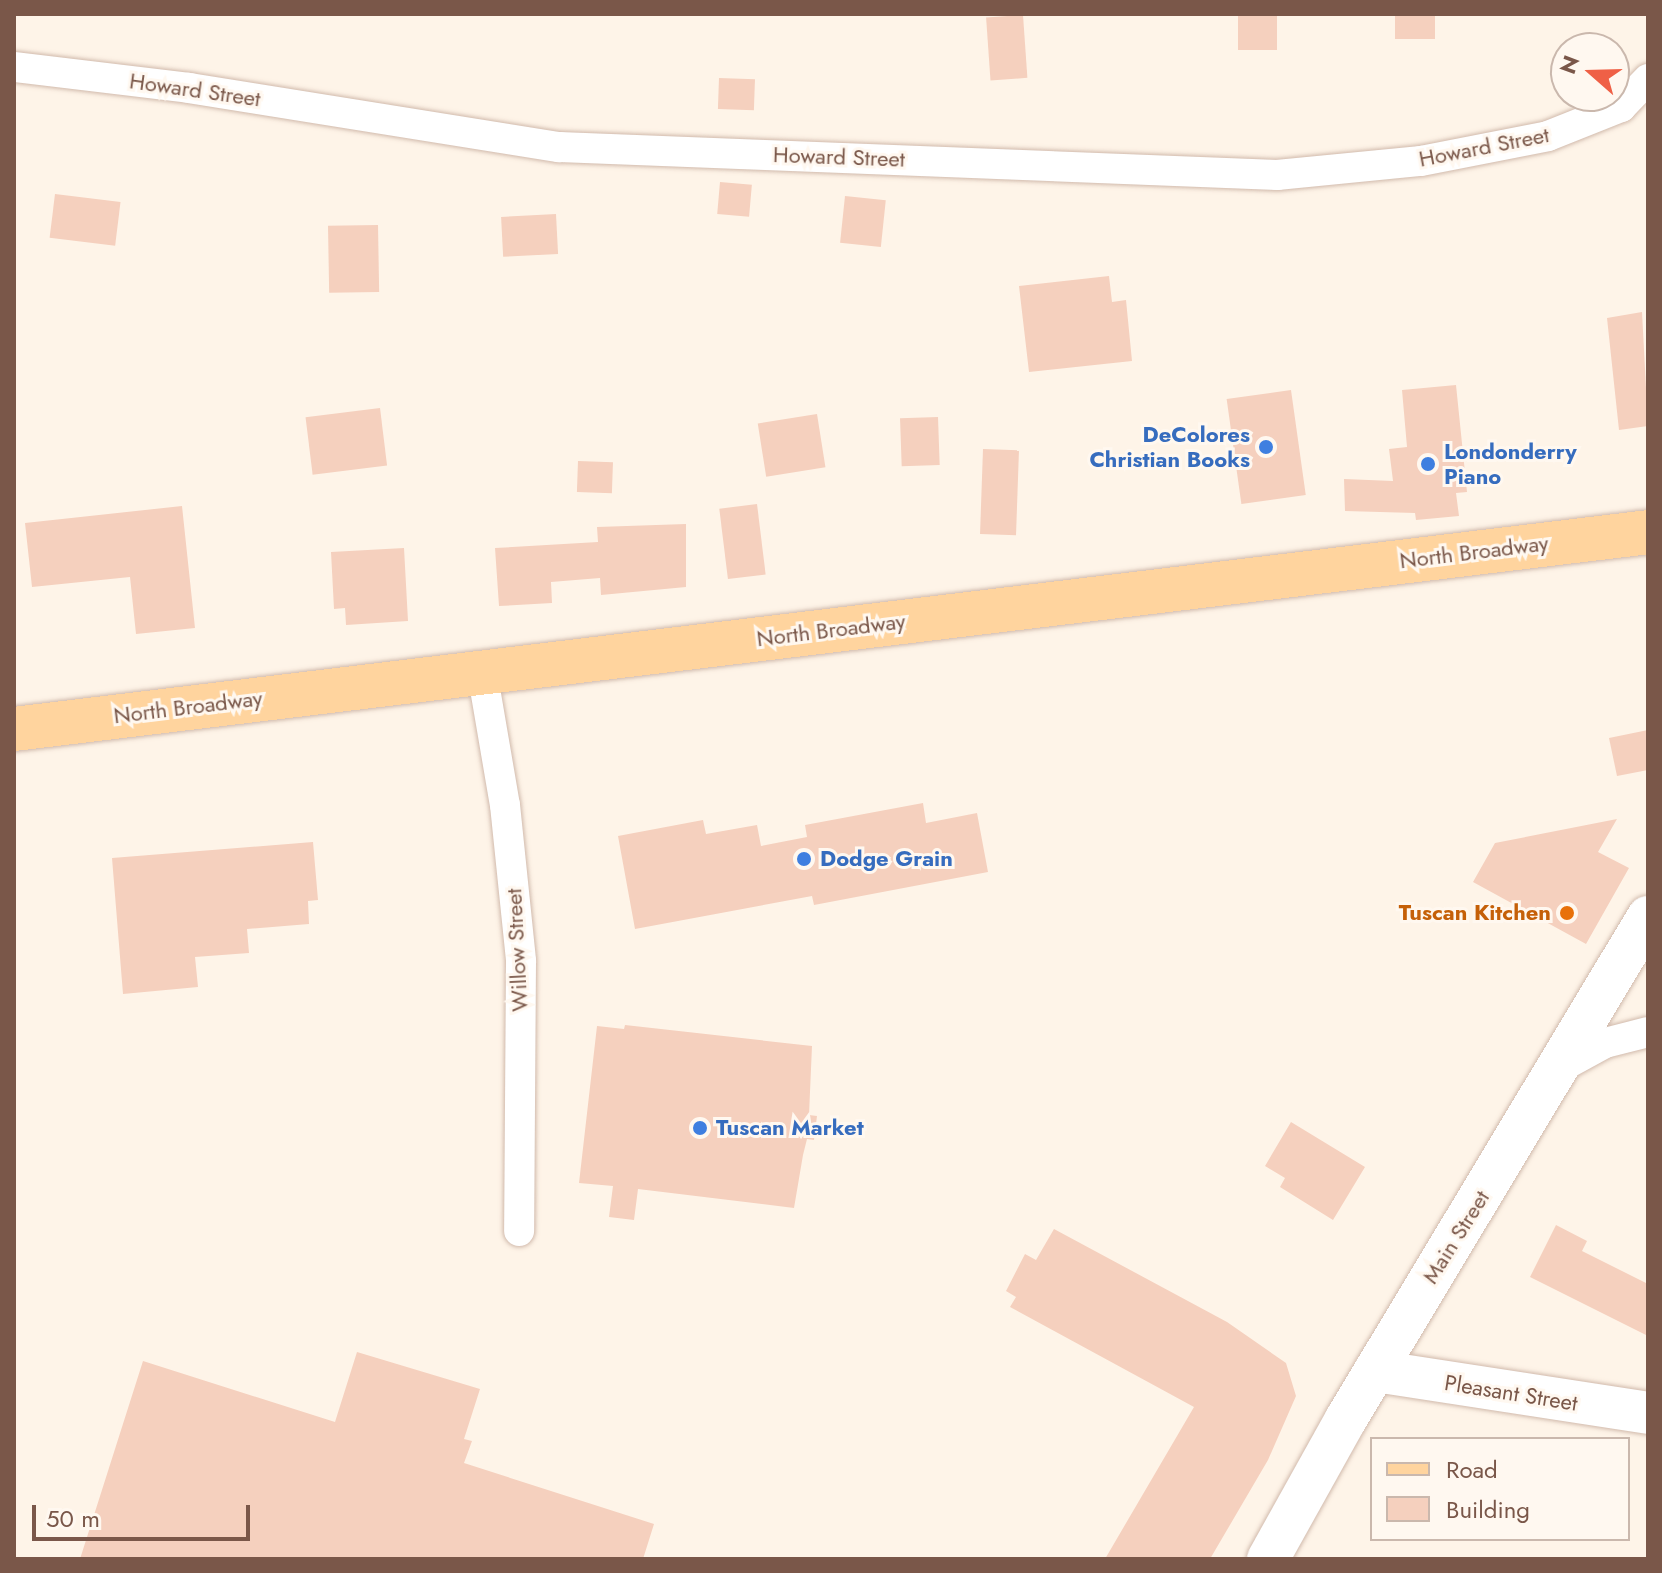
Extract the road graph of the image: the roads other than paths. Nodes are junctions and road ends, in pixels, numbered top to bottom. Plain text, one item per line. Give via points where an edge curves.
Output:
1 (14, 67) edge
2 (1648, 79) edge
3 (1648, 532) edge
4 (482, 671) junction
5 (14, 729) edge
6 (1648, 917) edge
7 (1648, 1032) edge
8 (1561, 1067) junction
9 (519, 1231) dead end
10 (1375, 1371) junction
11 (1648, 1413) edge
12 (1268, 1559) edge

1 - 2 street, Howard Street via 189,88 559,147 1277,175 1421,161 1548,136 1621,107
3 - 4 main road, North Broadway
4 - 5 main road, North Broadway
4 - 9 street, Willow Street via 505,805 521,961
6 - 8 main road, Main Street
7 - 8 street via 1605,1043
8 - 10 main road, Main Street
10 - 11 main road, Pleasant Street
10 - 12 main road, Main Street

